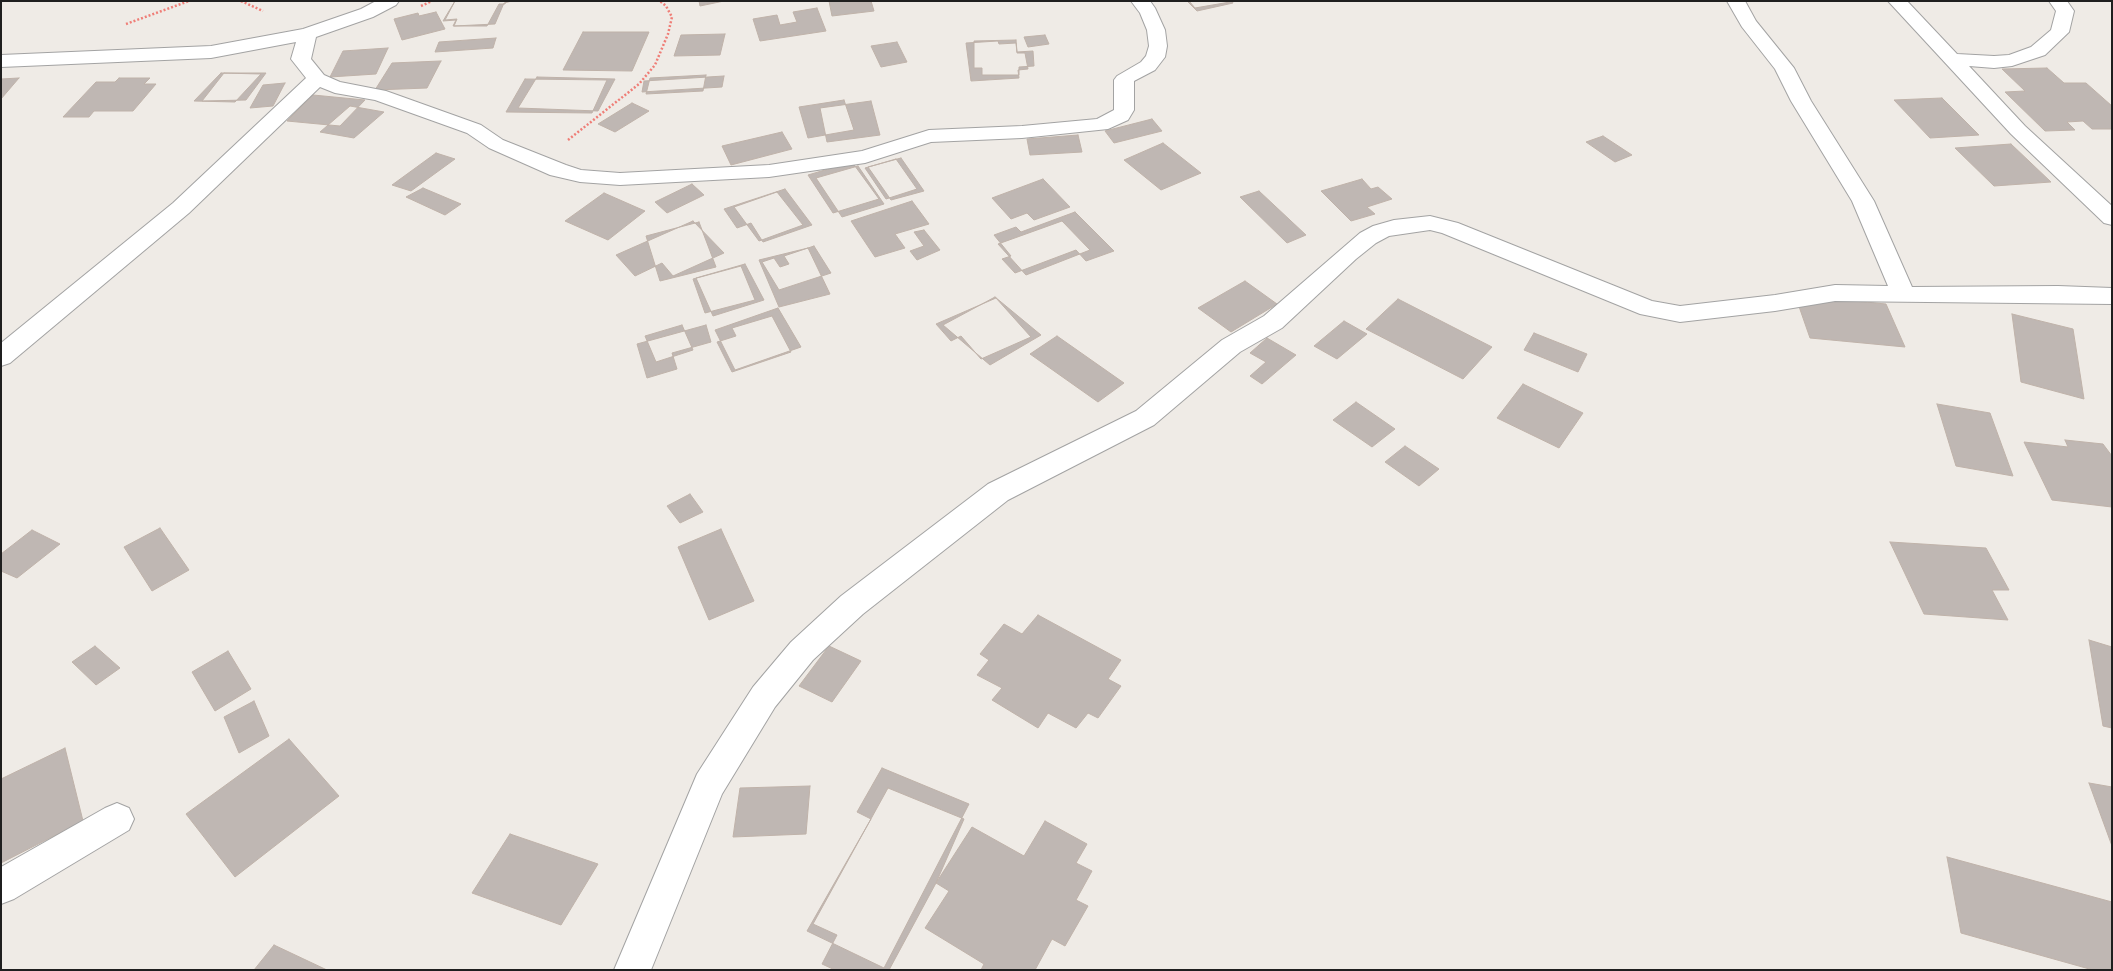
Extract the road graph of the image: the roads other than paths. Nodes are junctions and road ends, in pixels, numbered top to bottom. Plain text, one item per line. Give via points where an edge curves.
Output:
1 (390, 1) edge
2 (1140, 1) edge
3 (1736, 1) edge
4 (1897, 1) edge
5 (2058, 1) edge
6 (308, 34) junction
7 (1950, 59) junction
8 (1, 61) edge
9 (317, 79) junction
10 (2112, 218) edge
11 (1904, 295) junction
12 (2112, 296) edge
13 (1, 357) edge
14 (117, 819) dead end
15 (1, 887) edge
16 (632, 970) edge

1 - 6 street
2 - 9 street via 1156,30 1158,46 1148,66 1124,80 1121,116 1101,125 929,136 865,157 769,171 620,179 580,176 496,144 474,129 379,95 335,87
3 - 11 street via 1748,23 1784,68 1863,201
4 - 7 street
5 - 7 street via 2065,11 2060,32 2038,51 1994,62
6 - 8 street via 186,54
6 - 9 street via 301,59
7 - 10 street via 2018,130
9 - 13 street via 181,208
11 - 12 street
11 - 16 street via 1834,293 1680,314 1648,308 1443,226 1430,223 1394,227 1368,238 1273,322 1231,346 1145,418 998,492 852,605 802,651 764,697 709,785
14 - 15 street

